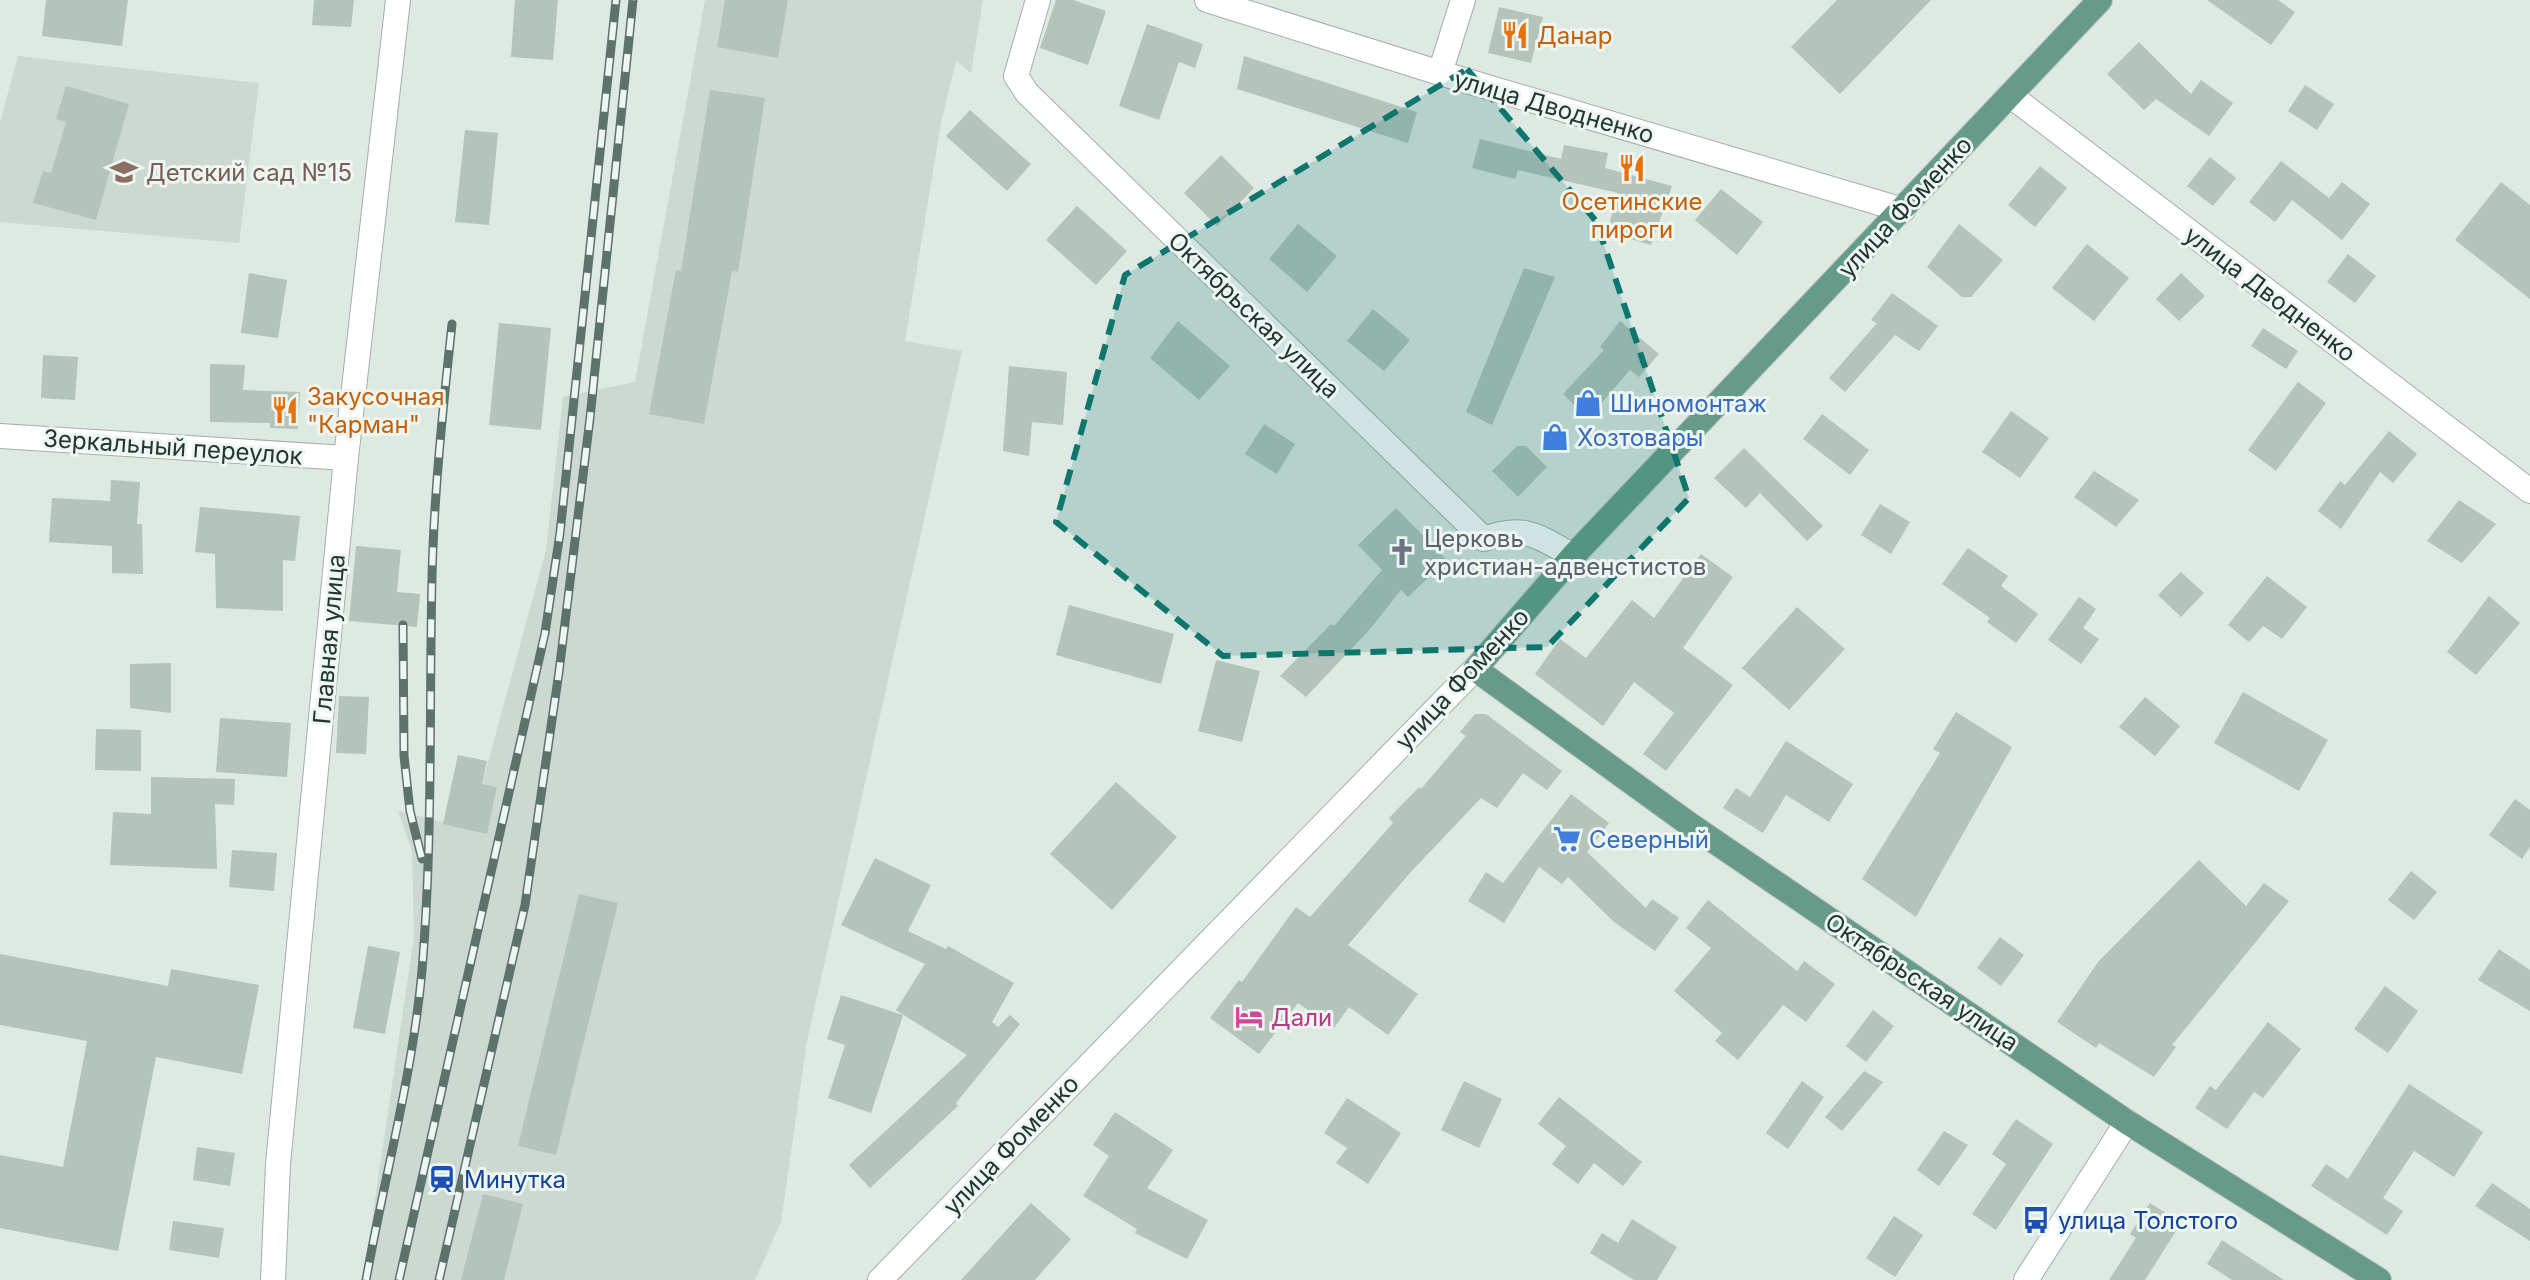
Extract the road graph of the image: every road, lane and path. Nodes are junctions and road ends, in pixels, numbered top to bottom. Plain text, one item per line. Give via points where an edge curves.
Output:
1 (398, 0) edge
2 (1038, 0) edge
3 (1207, 0) edge
4 (1463, 0) edge
5 (2100, 0) edge
6 (1440, 73) junction
7 (2011, 96) junction
8 (1903, 210) junction
9 (0, 436) edge
10 (346, 458) junction
11 (2530, 491) edge
12 (1573, 556) junction
13 (1475, 669) junction
14 (2127, 1122) junction
15 (888, 1278) edge
16 (273, 1280) edge
17 (2026, 1280) edge
18 (2379, 1280) edge

1 - 10 street, Главная улица
2 - 12 street, Октябрьская улица via 1016,76 1027,93 1484,539 1506,531 1533,534
3 - 6 street, улица Дводненко
4 - 6 street
5 - 7 main road, улица Фоменко
6 - 8 street, улица Дводненко
7 - 8 main road, улица Фоменко
7 - 11 street, улица Дводненко
8 - 12 main road, улица Фоменко
9 - 10 street, Зеркальный переулок
10 - 16 street, Главная улица via 278,1164
12 - 13 main road, улица Фоменко
13 - 14 main road, Октябрьская улица via 1689,824
13 - 15 street, улица Фоменко
14 - 17 street
14 - 18 main road, Октябрьская улица

